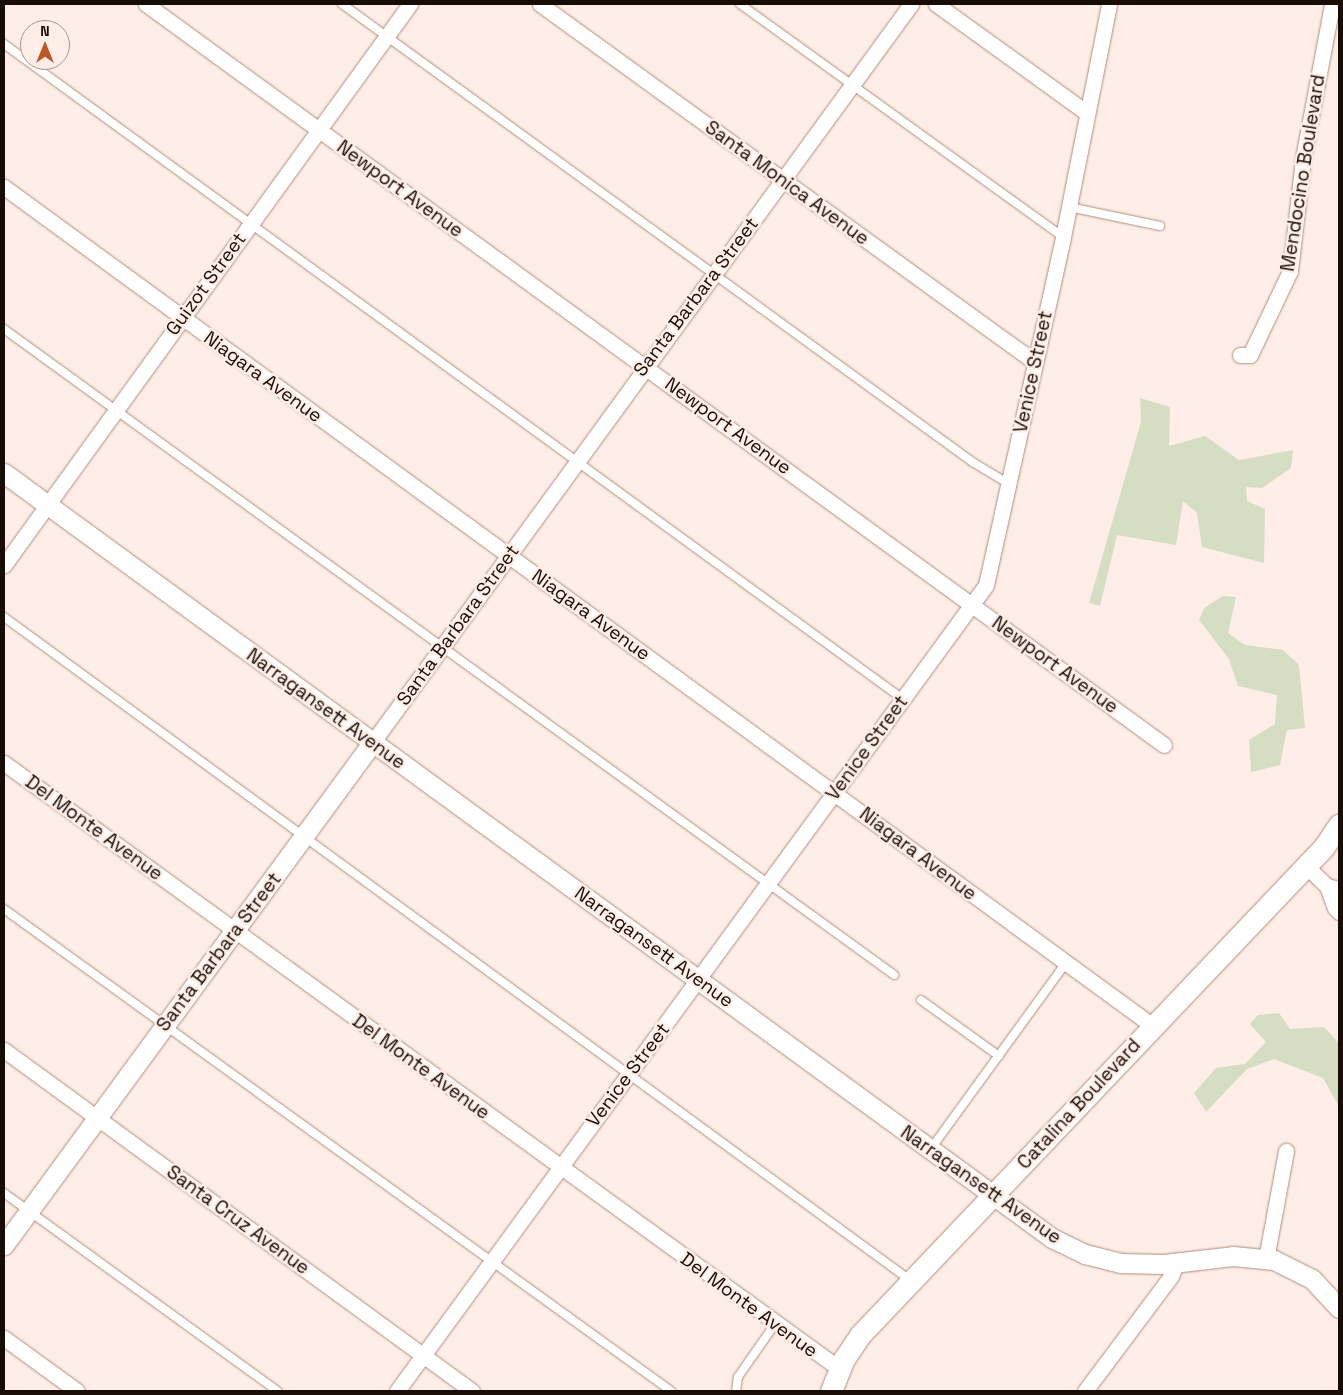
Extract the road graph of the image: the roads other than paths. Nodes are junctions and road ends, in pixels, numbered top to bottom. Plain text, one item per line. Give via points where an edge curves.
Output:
1 (146, 4) edge
2 (342, 4) edge
3 (410, 4) edge
4 (540, 4) edge
5 (740, 4) edge
6 (911, 4) edge
7 (936, 4) edge
8 (1109, 4) edge
9 (1332, 4) edge
10 (386, 36) junction
11 (4, 44) edge
12 (851, 85) junction
13 (1087, 113) junction
14 (318, 130) junction
15 (783, 180) junction
16 (4, 187) edge
17 (1069, 207) junction
18 (250, 222) junction
19 (1160, 226) dead end
20 (1063, 237) junction
21 (714, 274) junction
22 (182, 318) junction
23 (4, 329) edge
24 (1240, 355) dead end
25 (1035, 362) junction
26 (645, 366) junction
27 (116, 410) junction
28 (577, 460) junction
29 (4, 473) edge
30 (1009, 484) junction
31 (47, 505) junction
32 (508, 554) junction
33 (4, 565) edge
34 (972, 604) junction
35 (4, 617) edge
36 (441, 649) junction
37 (903, 699) junction
38 (372, 742) junction
39 (1164, 744) dead end
40 (4, 763) edge
41 (834, 793) junction
42 (1339, 825) edge
43 (303, 838) junction
44 (1306, 866) junction
45 (767, 885) junction
46 (1333, 888) edge
47 (4, 908) edge
48 (1339, 912) edge
49 (234, 931) junction
50 (1065, 964) junction
51 (894, 975) dead end
52 (699, 979) junction
53 (921, 1000) dead end
54 (166, 1023) junction
55 (1153, 1026) junction
56 (4, 1050) edge
57 (999, 1056) junction
58 (631, 1074) junction
59 (97, 1117) junction
60 (930, 1150) junction
61 (1286, 1151) dead end
62 (558, 1167) junction
63 (4, 1193) edge
64 (992, 1196) junction
65 (28, 1211) junction
66 (4, 1245) edge
67 (1266, 1259) junction
68 (491, 1261) junction
69 (1177, 1262) junction
70 (910, 1280) junction
71 (1339, 1308) edge
72 (775, 1324) junction
73 (4, 1338) edge
74 (423, 1356) junction
75 (840, 1369) junction
76 (77, 1391) edge
77 (278, 1391) edge
78 (397, 1391) edge
79 (472, 1391) edge
80 (671, 1391) edge
81 (736, 1391) edge
82 (831, 1391) edge
83 (1085, 1391) edge

1 - 14 street, Newport Avenue
2 - 10 lane
3 - 10 street, Guizot Street
4 - 15 street, Santa Monica Avenue
5 - 12 lane
6 - 12 street, Santa Barbara Street
7 - 13 street
8 - 13 street, Venice Street
9 - 24 street, Mendocino Boulevard via 1303,158 1290,272 1250,355
10 - 14 street, Guizot Street
10 - 21 lane
11 - 18 lane
12 - 15 street, Santa Barbara Street
12 - 20 lane
13 - 17 street, Venice Street
14 - 18 street, Guizot Street
14 - 26 street, Newport Avenue
15 - 21 street, Santa Barbara Street
15 - 25 street, Santa Monica Avenue
16 - 22 street, Niagara Avenue
17 - 19 lane
17 - 20 street, Venice Street
18 - 22 street, Guizot Street
18 - 28 lane
20 - 25 street, Venice Street
21 - 26 street, Santa Barbara Street
21 - 30 lane via 974,463
22 - 27 street, Guizot Street
22 - 32 street, Niagara Avenue
23 - 27 lane
25 - 30 street, Venice Street
26 - 28 street, Santa Barbara Street
26 - 34 street, Newport Avenue
27 - 31 street, Guizot Street
27 - 36 lane
28 - 32 street, Santa Barbara Street
28 - 37 lane
29 - 31 street, Narragansett Avenue
30 - 34 street, Venice Street via 986,585
31 - 33 street, Guizot Street
31 - 38 street, Narragansett Avenue
32 - 36 street, Santa Barbara Street
32 - 41 street, Niagara Avenue
34 - 37 street, Venice Street
34 - 39 street, Newport Avenue
35 - 43 lane
36 - 38 street, Santa Barbara Street
36 - 45 lane
37 - 41 street, Venice Street
38 - 43 street, Santa Barbara Street
38 - 52 street, Narragansett Avenue
40 - 49 street, Del Monte Avenue
41 - 45 street, Venice Street
41 - 50 street, Niagara Avenue
42 - 44 main road, Catalina Boulevard
43 - 49 street, Santa Barbara Street
43 - 58 lane
44 - 46 street
44 - 55 main road, Catalina Boulevard
45 - 51 lane
45 - 52 street, Venice Street
46 - 48 street via 1335,908
47 - 54 lane
49 - 54 street, Santa Barbara Street
49 - 62 street, Del Monte Avenue
50 - 55 street, Niagara Avenue
50 - 57 lane
52 - 58 street, Venice Street
52 - 60 street, Narragansett Avenue
53 - 57 lane
54 - 59 street, Santa Barbara Street
54 - 68 lane
55 - 64 main road, Catalina Boulevard
56 - 59 street, Santa Cruz Avenue
57 - 60 lane
58 - 62 street, Venice Street
58 - 70 lane
59 - 65 street, Santa Barbara Street
59 - 74 street, Santa Cruz Avenue
60 - 64 street, Narragansett Avenue
61 - 67 street
62 - 68 street, Venice Street
62 - 72 street, Del Monte Avenue
63 - 65 lane
64 - 69 street, Narragansett Avenue via 1052,1238 1085,1254 1127,1264
64 - 70 main road, Catalina Boulevard
65 - 66 street, Santa Barbara Street
65 - 77 lane
67 - 69 street, Narragansett Avenue via 1223,1257
67 - 71 street, Narragansett Avenue via 1305,1274 1323,1288
68 - 74 street, Venice Street
68 - 80 lane
69 - 83 street
70 - 75 main road, Catalina Boulevard via 861,1334
72 - 75 street, Del Monte Avenue
72 - 81 lane via 738,1377
73 - 76 street
74 - 78 street, Venice Street
74 - 79 street, Santa Cruz Avenue
75 - 82 main road, Catalina Boulevard

